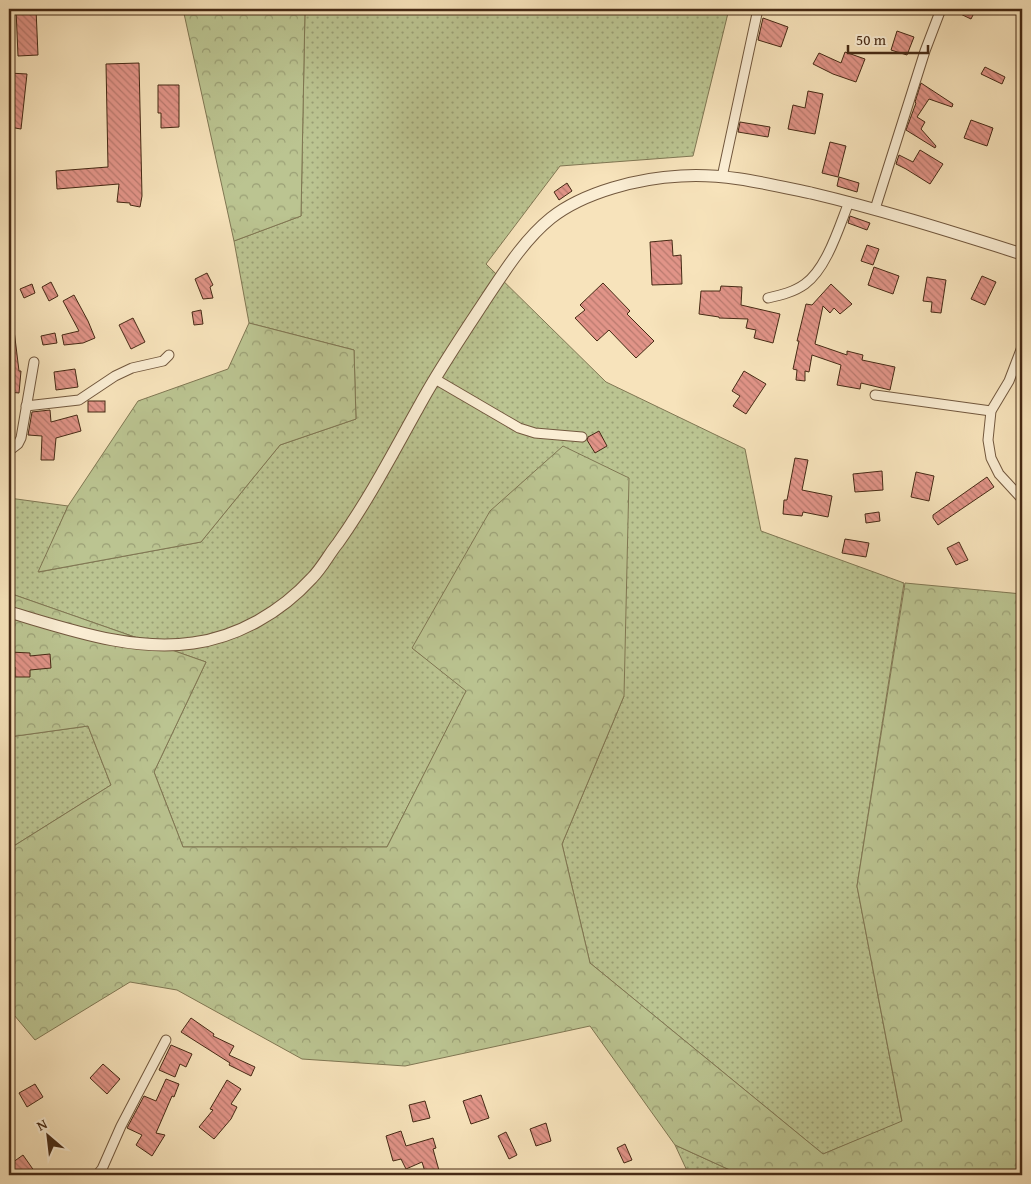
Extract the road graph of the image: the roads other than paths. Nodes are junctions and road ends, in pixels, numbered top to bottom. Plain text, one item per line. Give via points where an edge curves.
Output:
1 (758, 9) edge
2 (941, 9) edge
3 (722, 178) junction
4 (849, 202) junction
5 (875, 209) junction
6 (1022, 254) edge
7 (768, 298) dead end
8 (1022, 347) edge
9 (169, 355) dead end
10 (34, 362) dead end
11 (435, 379) junction
12 (875, 395) dead end
13 (26, 406) junction
14 (991, 411) junction
15 (582, 437) dead end
16 (9, 451) edge
17 (1022, 499) edge
18 (9, 612) edge
19 (166, 1040) dead end
20 (97, 1175) edge

1 - 3 street
2 - 5 street
3 - 4 street via 749,180
3 - 11 street via 681,176 622,186 576,203 551,218 508,266
4 - 5 street
4 - 7 street via 836,237 817,273 795,290
5 - 6 street
8 - 14 street via 1009,381
9 - 13 street via 162,361 115,376 79,400
10 - 13 street
11 - 15 street via 519,428 535,433
11 - 18 street via 378,482 314,577 291,599 266,616 238,631 211,640 152,645 88,634
12 - 14 street
13 - 16 street via 18,444
14 - 17 street via 988,440 991,458 999,474
19 - 20 street

